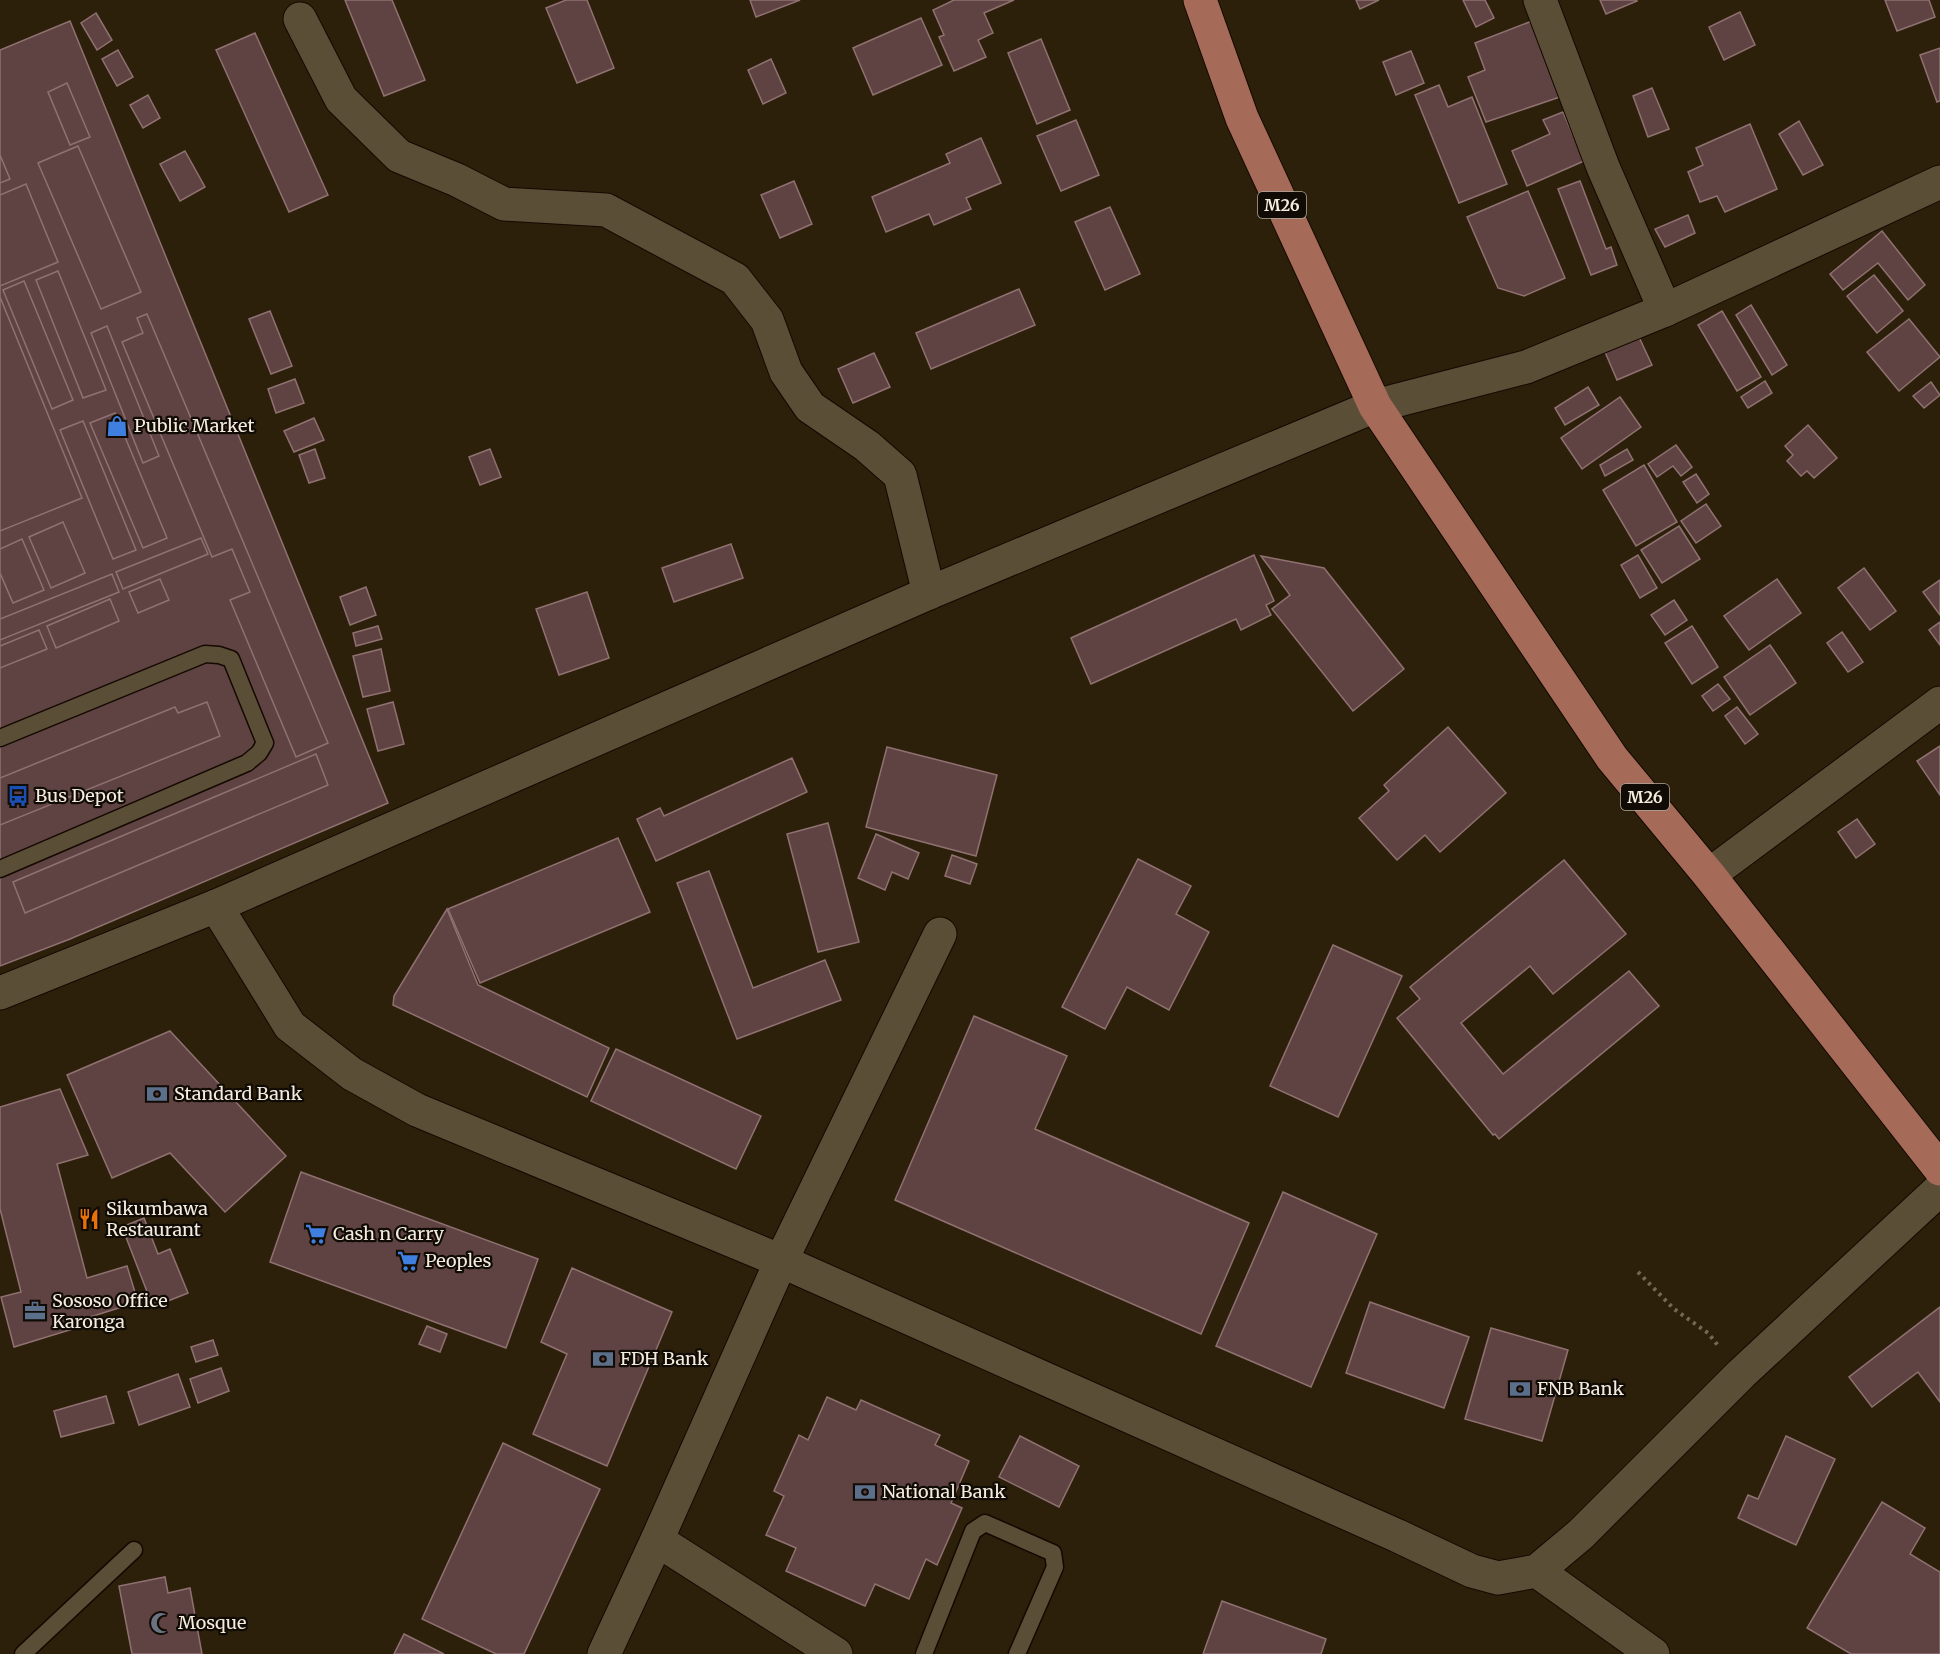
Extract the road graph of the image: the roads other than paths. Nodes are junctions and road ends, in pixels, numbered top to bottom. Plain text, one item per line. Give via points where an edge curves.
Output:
1 (1200, 0) edge
2 (1540, 0) edge
3 (300, 18) dead end
4 (1940, 182) edge
5 (1665, 310) junction
6 (1375, 406) junction
7 (929, 593) junction
8 (1937, 712) edge
9 (0, 738) edge
10 (0, 869) edge
11 (1709, 875) junction
12 (216, 906) junction
13 (940, 934) dead end
14 (0, 993) edge
15 (1940, 1169) edge
16 (1940, 1189) edge
17 (780, 1261) junction
18 (657, 1540) junction
19 (134, 1550) dead end
20 (1537, 1571) junction
21 (23, 1654) edge
22 (604, 1654) edge
23 (836, 1654) edge
24 (924, 1654) edge
25 (1017, 1654) edge
26 (1653, 1654) edge

1 - 6 main road, M26 via 1242,118
2 - 5 street via 1603,167
3 - 7 street via 341,99 399,156 504,204 606,210 735,279 767,320 786,372 810,407 867,446 900,475
4 - 5 street
5 - 6 street via 1526,368
6 - 7 street
6 - 11 main road, M26 via 1612,758
7 - 12 street
8 - 11 street
9 - 10 lane via 205,654 231,659 265,742 247,763
11 - 15 main road, M26
12 - 14 street
12 - 17 street via 290,1026 352,1074 417,1110
13 - 17 street
16 - 20 street via 1741,1374 1581,1534
17 - 18 street
17 - 20 street via 1472,1570 1498,1578
18 - 22 street
18 - 23 street
19 - 21 lane
20 - 26 street
24 - 25 lane via 973,1531 985,1523 1053,1553 1055,1567

